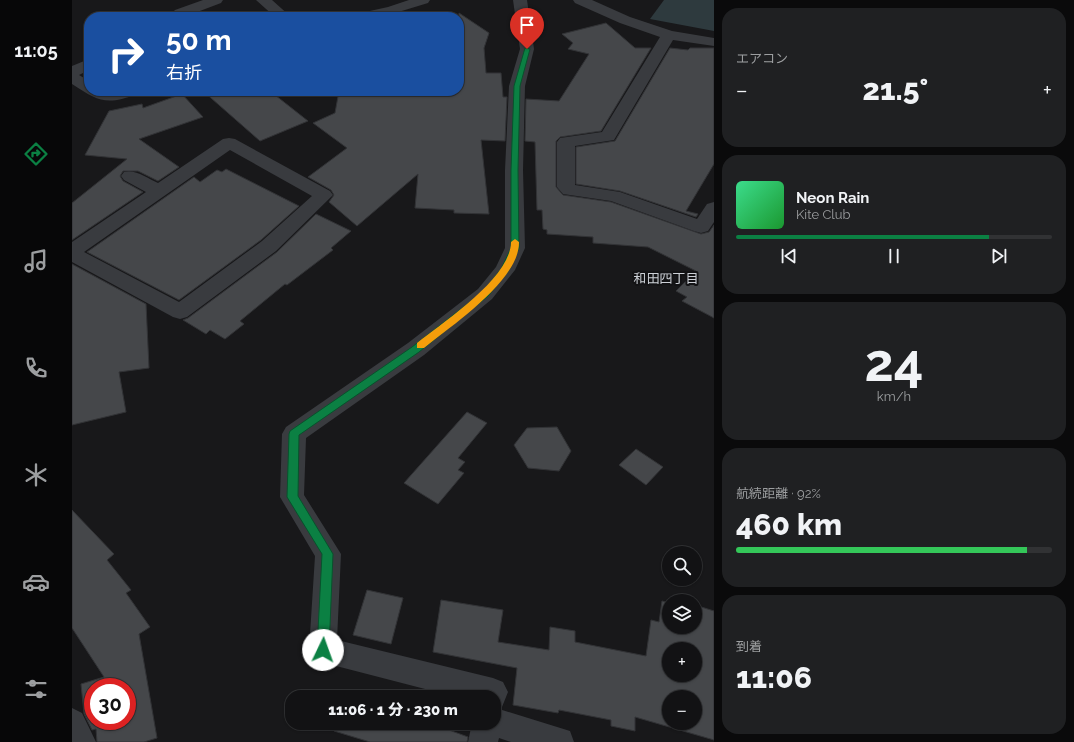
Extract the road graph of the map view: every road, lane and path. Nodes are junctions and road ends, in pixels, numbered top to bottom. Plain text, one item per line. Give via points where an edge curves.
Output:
1 (216, 0) edge
2 (263, 0) edge
3 (423, 0) edge
4 (520, 0) edge
5 (580, 0) edge
6 (183, 12) edge
7 (278, 12) edge
8 (391, 12) edge
9 (670, 35) junction
10 (714, 42) edge
11 (84, 66) edge
12 (72, 72) edge
13 (72, 77) edge
14 (84, 85) edge
15 (101, 96) edge
16 (118, 96) edge
17 (130, 176) dead end
18 (159, 191) junction
19 (714, 208) edge
20 (72, 252) edge
21 (486, 690) edge
22 (72, 723) edge
23 (501, 724) edge
24 (485, 730) edge
25 (81, 742) edge
26 (482, 742) edge
27 (559, 742) edge

1 - 6 street
2 - 7 street
3 - 8 street
4 - 21 street via 527,49 517,86 515,248 505,270 486,294 416,349 294,434 292,497 328,554 323,650
5 - 9 street via 625,20
9 - 10 street
9 - 19 street via 608,136 566,142 566,187 569,190 614,196 701,227
11 - 12 street
13 - 14 street
15 - 16 street
17 - 18 street
18 - 20 street
18 - 20 street via 228,143 324,195 269,246 180,312
22 - 25 street
23 - 27 street
24 - 26 street

